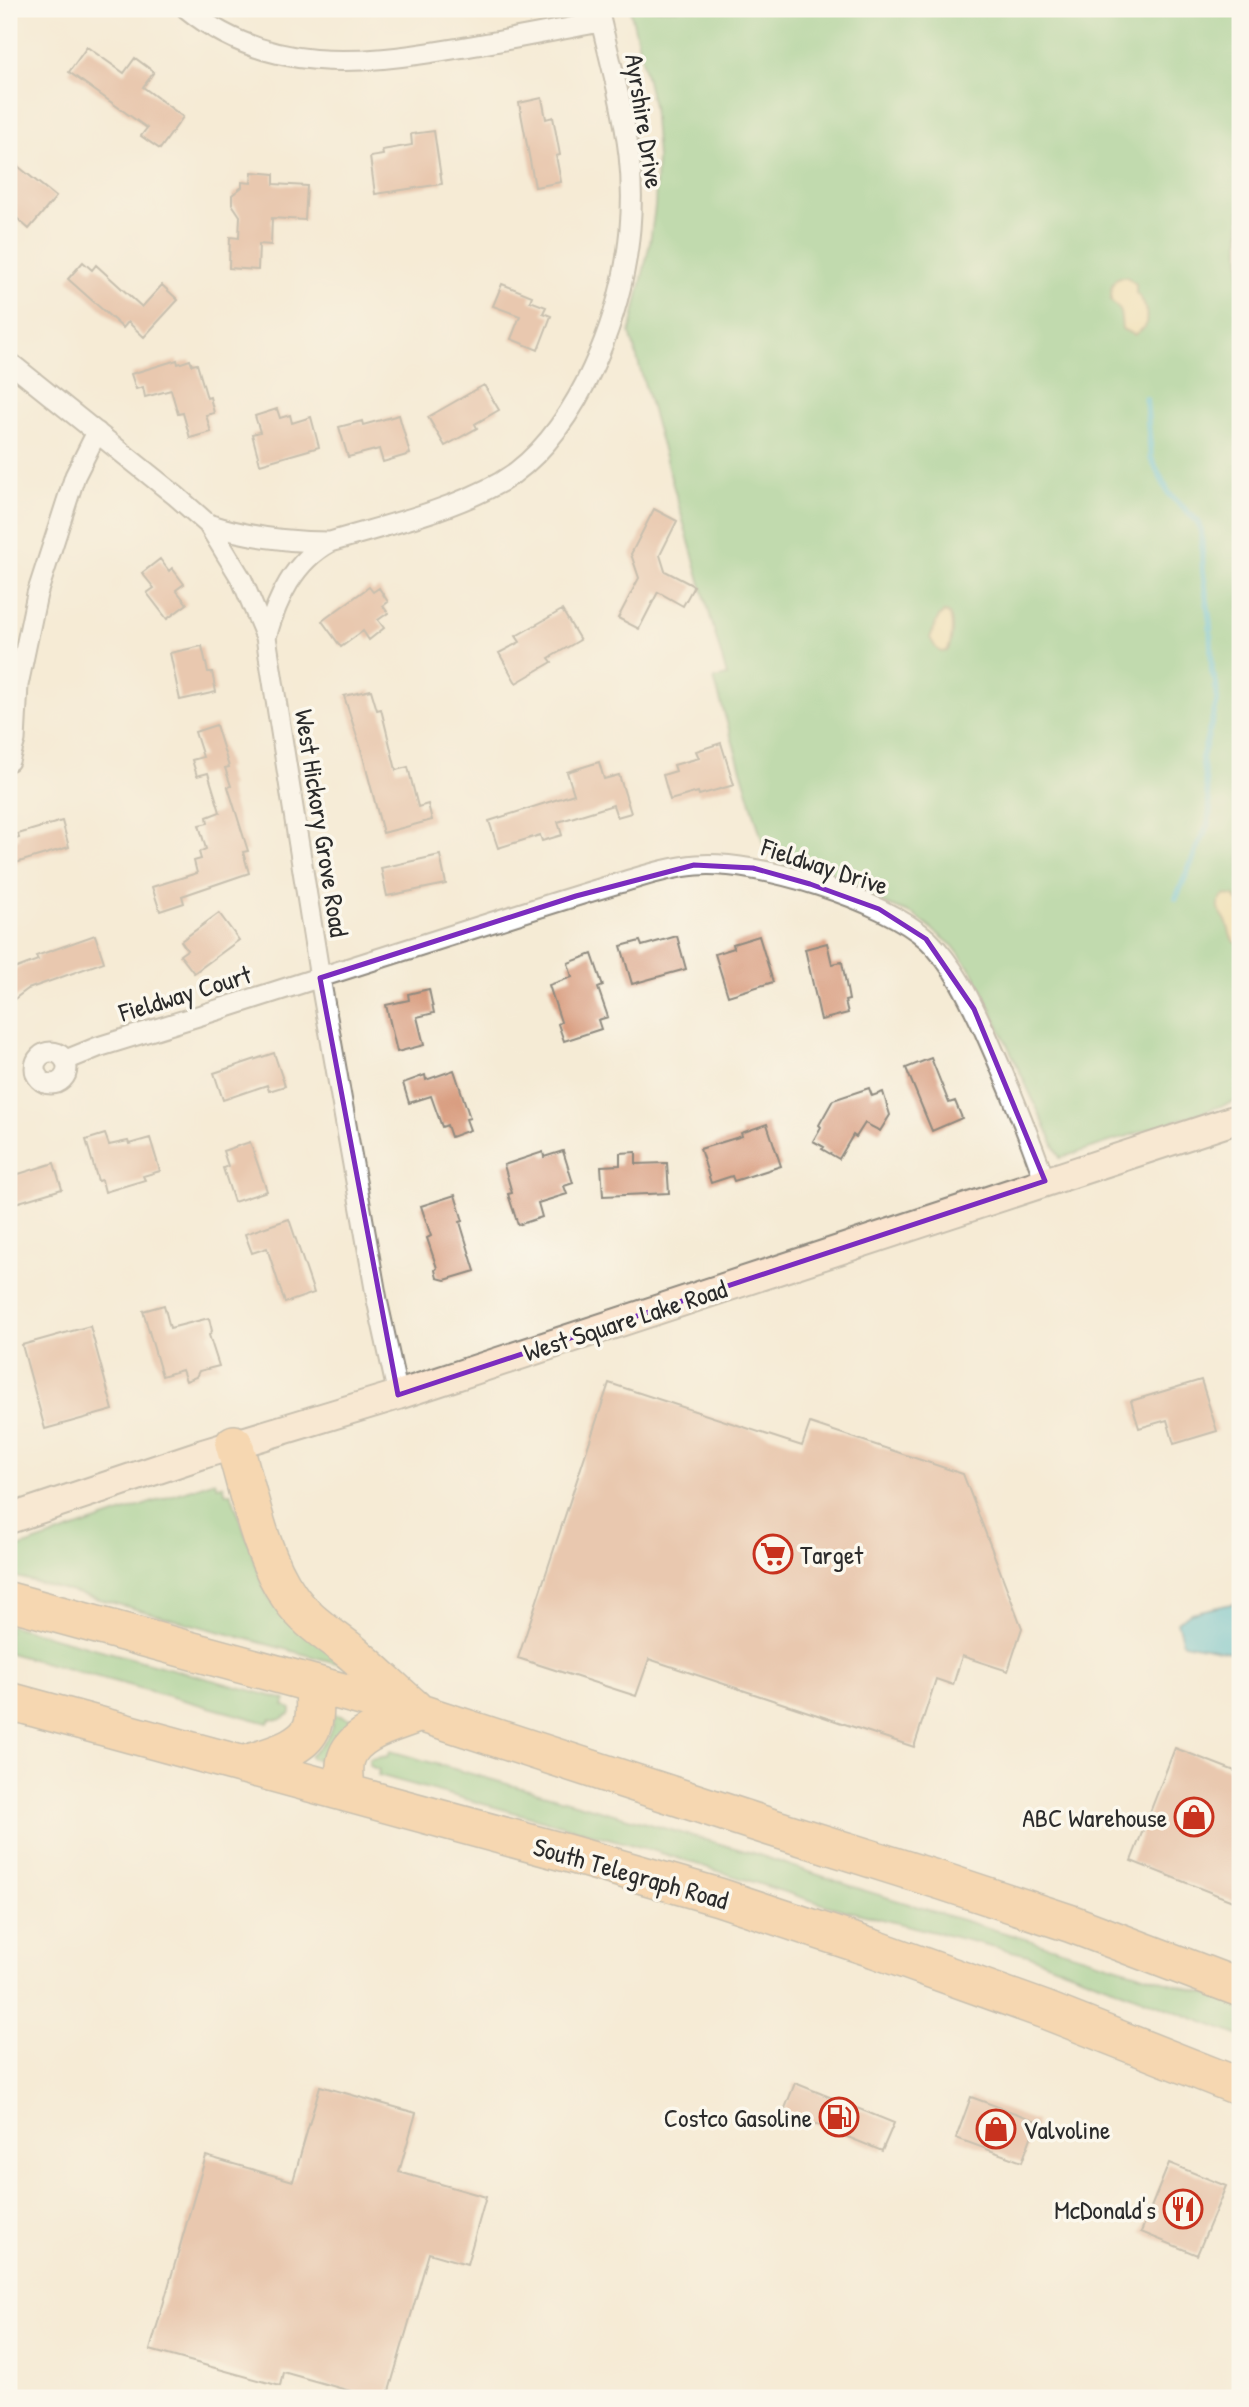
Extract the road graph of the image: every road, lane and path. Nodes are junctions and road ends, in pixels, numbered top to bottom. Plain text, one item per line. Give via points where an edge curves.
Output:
1 (187, 9) edge
2 (600, 15) edge
3 (9, 362) edge
4 (97, 432) junction
5 (208, 524) junction
6 (330, 542) junction
7 (266, 637) junction
8 (13, 691) edge
9 (9, 761) edge
10 (320, 978) junction
11 (66, 1060) dead end
12 (1240, 1118) edge
13 (1045, 1181) junction
14 (398, 1395) junction
15 (234, 1444) junction
16 (9, 1519) edge
17 (9, 1601) edge
18 (314, 1685) junction
19 (9, 1701) edge
20 (420, 1713) junction
21 (243, 1765) junction
22 (346, 1793) junction
23 (1240, 1988) edge
24 (1240, 2087) edge

1 - 2 street via 257,48 335,62 429,53
2 - 6 street, Ayrshire Drive via 626,139 631,216 621,290 594,366 560,426 517,471 450,505
3 - 4 street, West Hickory Grove Road
4 - 5 street, West Hickory Grove Road
4 - 8 street via 75,476 57,529
5 - 6 street, Ayrshire Drive via 270,540
5 - 7 street, West Hickory Grove Road via 243,580
6 - 7 street, Ayrshire Drive via 315,550 295,572 279,599
7 - 10 street, West Hickory Grove Road
8 - 9 street via 15,740
10 - 11 street, Fieldway Court
10 - 13 street, Fieldway Drive via 667,869 724,864 778,874 879,909 937,950 957,977 993,1050
10 - 14 street, West Hickory Grove Road
12 - 13 street, West Square Lake Road
13 - 14 street, West Square Lake Road
14 - 15 street, West Square Lake Road
15 - 16 street, West Square Lake Road
15 - 20 highway via 265,1546 288,1595 316,1626
17 - 18 highway
18 - 20 highway
18 - 21 highway via 311,1730 291,1747
19 - 21 highway, South Telegraph Road
20 - 22 highway via 356,1742 345,1761
20 - 23 highway via 1072,1924
21 - 22 highway, South Telegraph Road
22 - 24 highway, South Telegraph Road via 719,1897 1045,2010

